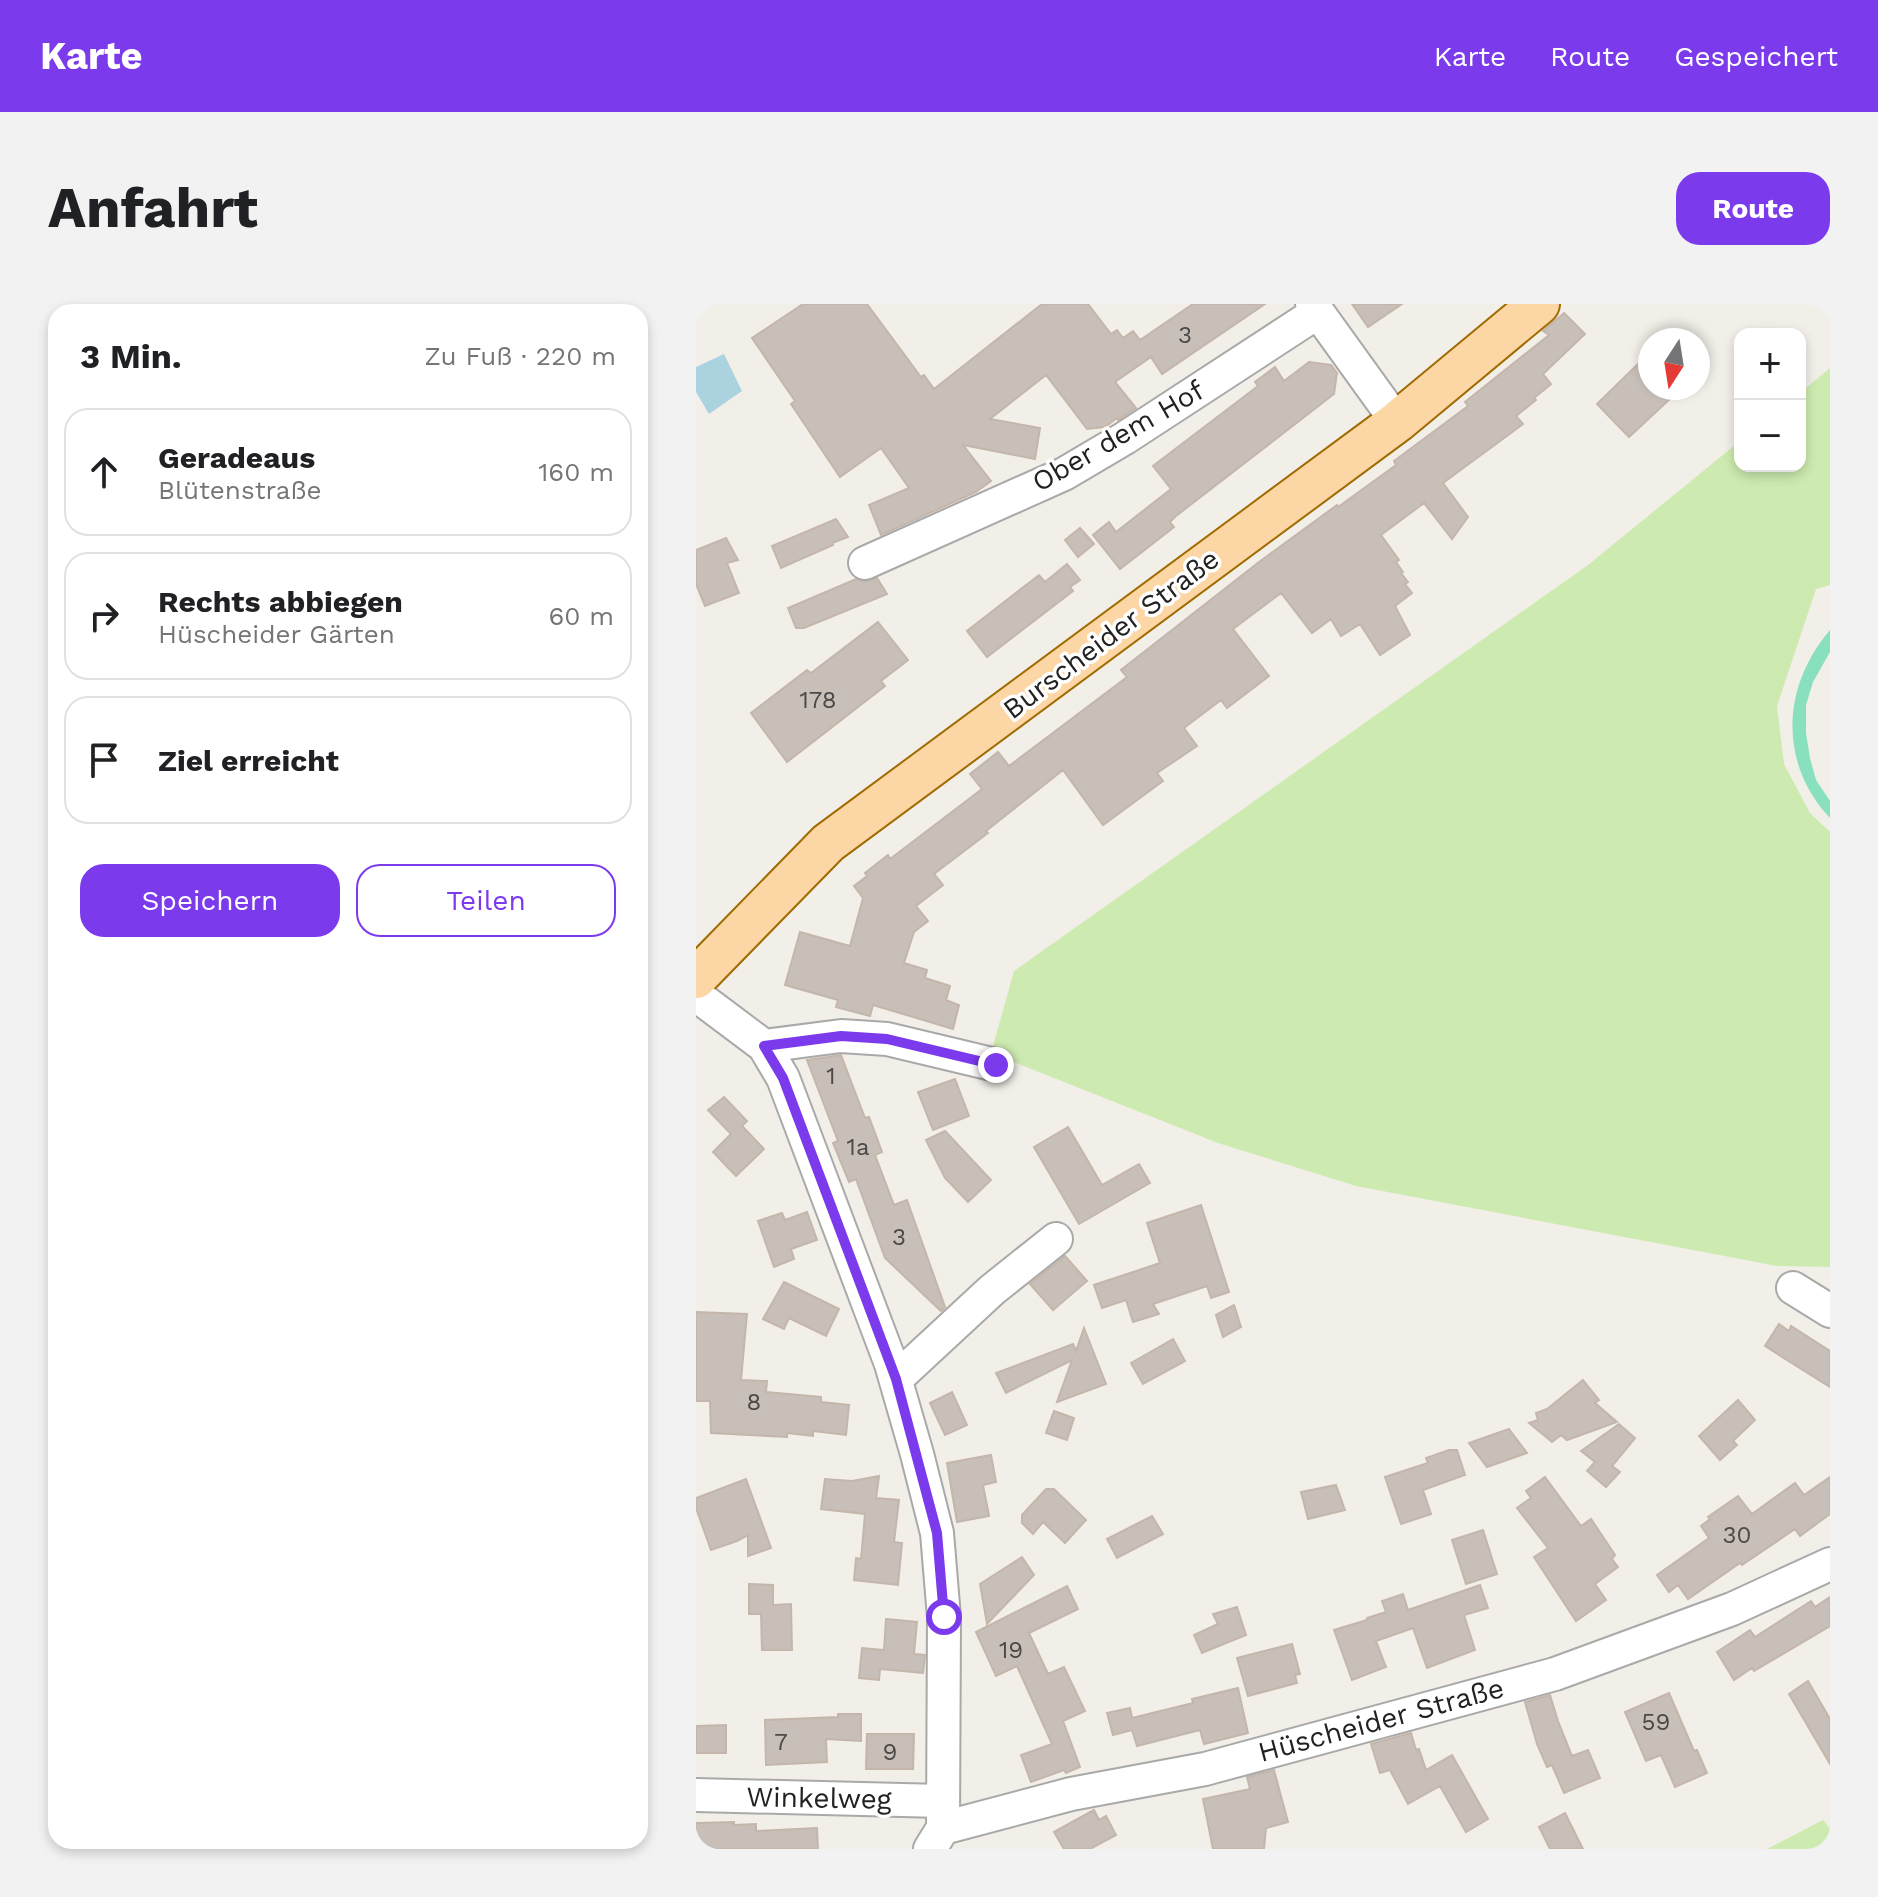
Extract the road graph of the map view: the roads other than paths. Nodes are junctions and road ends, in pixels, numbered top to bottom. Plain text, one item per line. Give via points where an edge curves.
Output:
1 (1539, 304) edge
2 (1315, 308) edge
3 (1397, 422) junction
4 (865, 563) dead end
5 (696, 978) edge
6 (696, 995) edge
7 (764, 1046) junction
8 (996, 1065) dead end
9 (1056, 1239) dead end
10 (1793, 1288) dead end
11 (1830, 1311) edge
12 (896, 1379) junction
13 (1830, 1564) edge
14 (696, 1795) edge
15 (938, 1826) edge

1 - 3 main road, Burscheider Straße
2 - 3 street, Ober dem Hof
2 - 4 street, Ober dem Hof via 1064,474
3 - 5 main road, Burscheider Straße via 828,843
6 - 7 street
7 - 8 street via 841,1036 887,1039
7 - 12 street via 783,1078
9 - 12 street
10 - 11 street
12 - 15 street via 937,1533 944,1617
13 - 15 street, Hüscheider Straße via 1732,1609 1555,1674 1205,1769
14 - 15 street, Winkelweg

